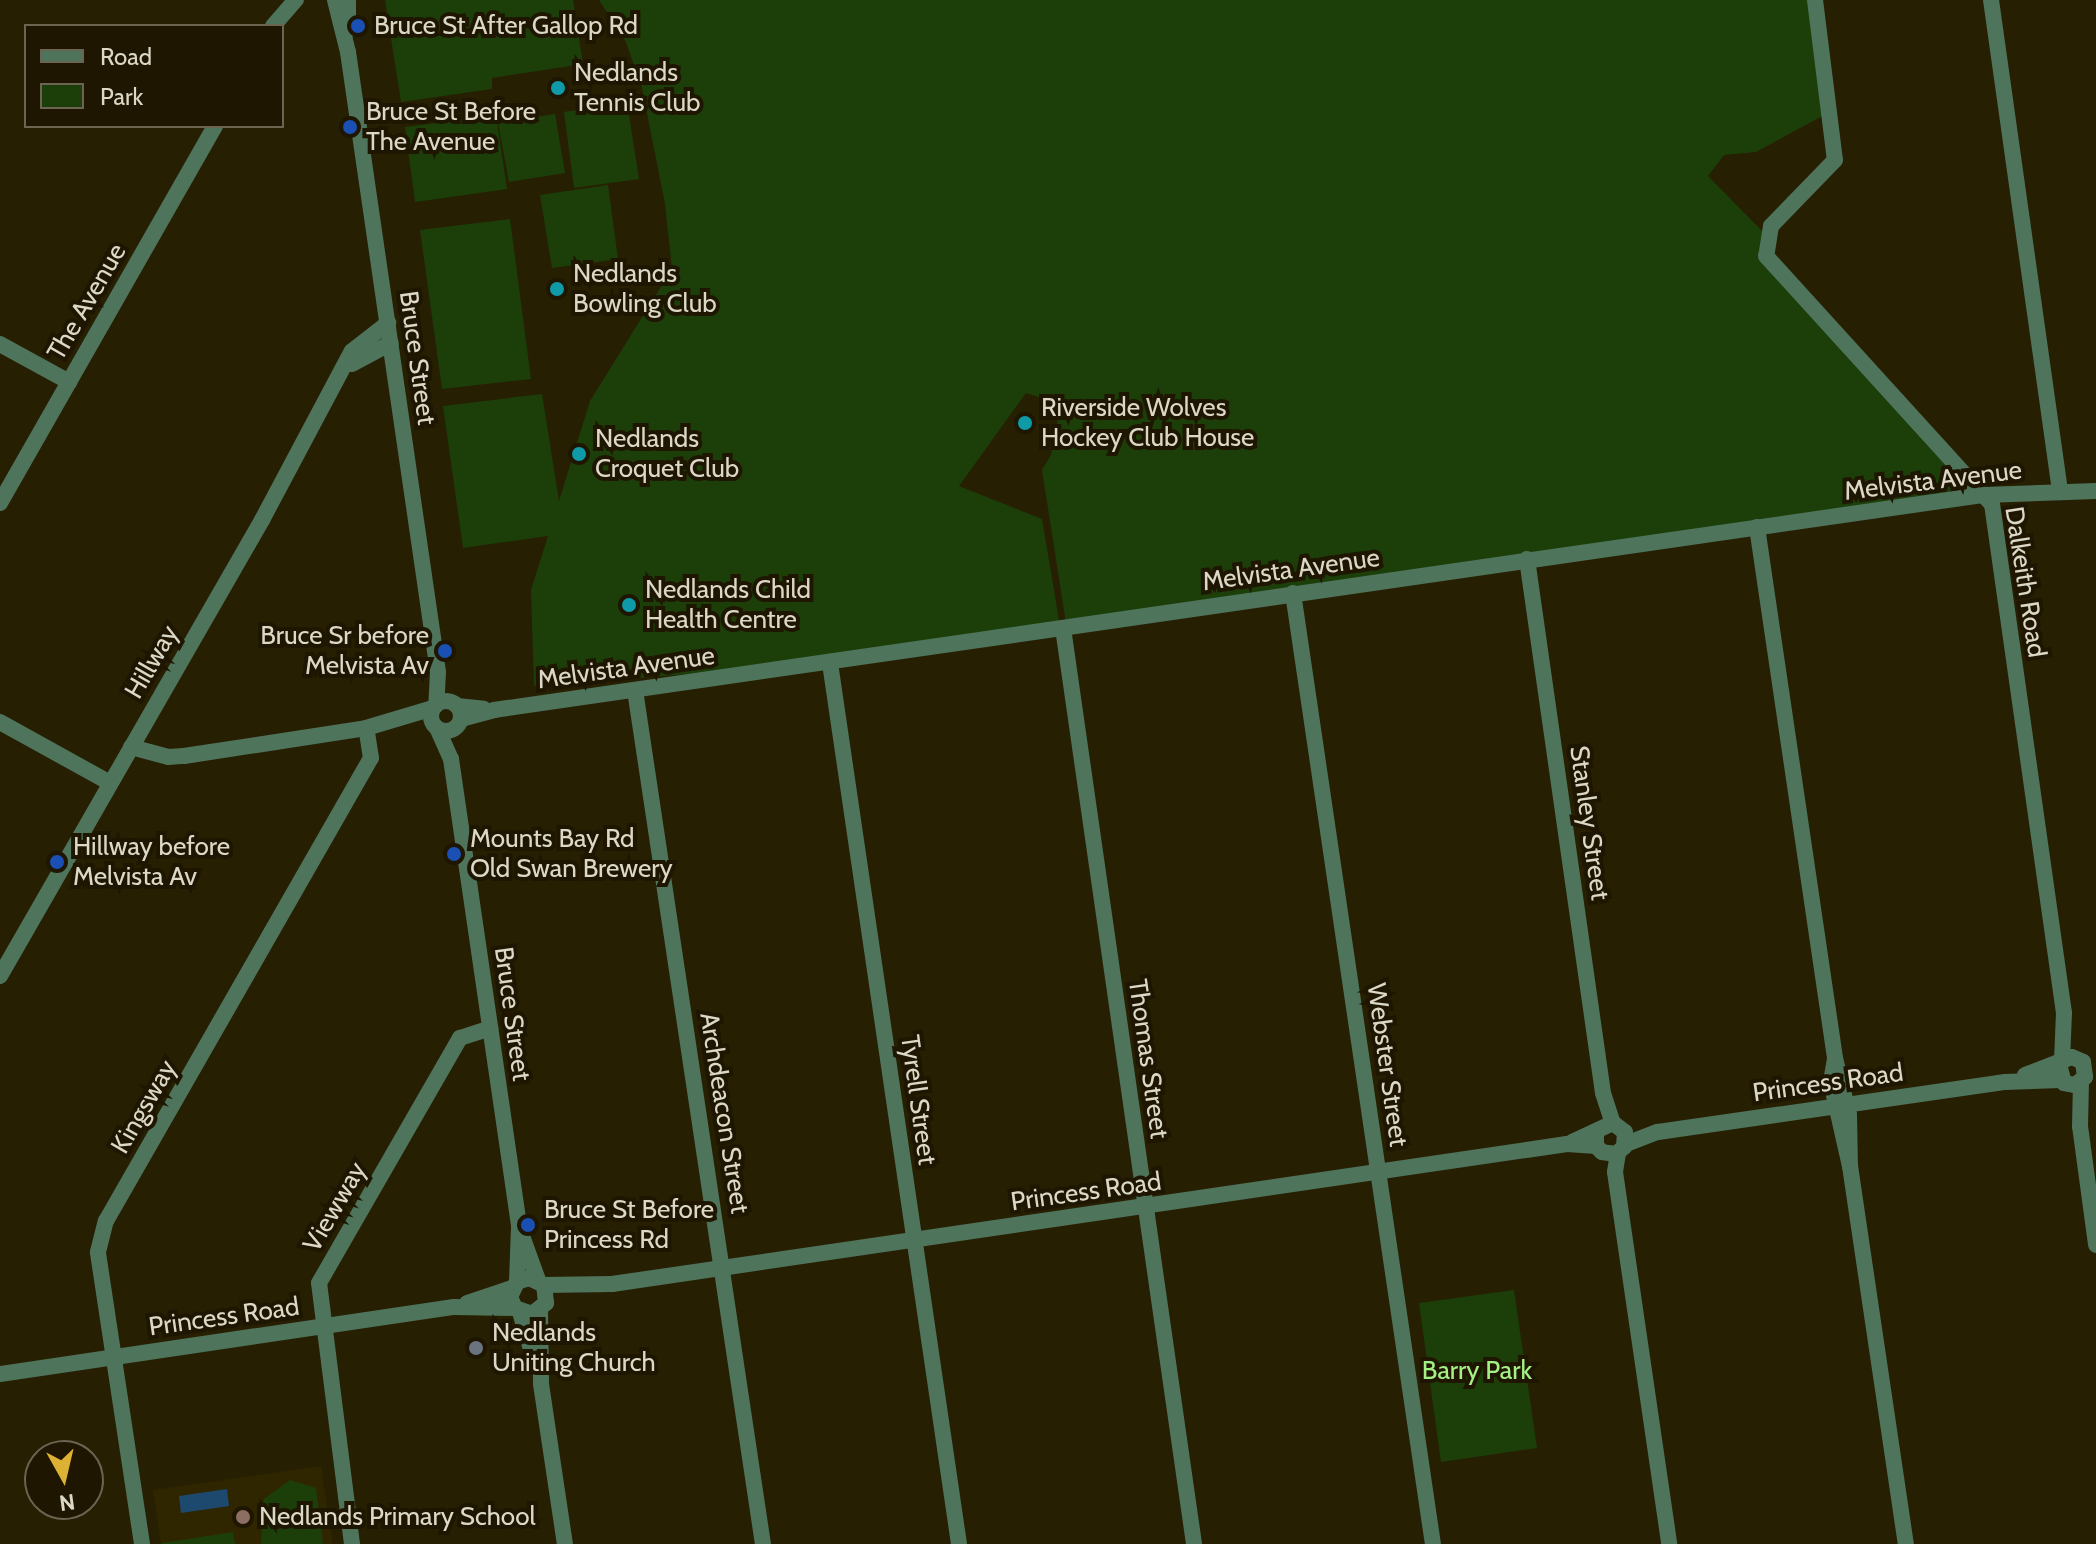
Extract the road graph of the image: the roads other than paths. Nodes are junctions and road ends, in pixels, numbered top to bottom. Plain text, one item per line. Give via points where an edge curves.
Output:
1 (278, 0) edge
2 (296, 0) edge
3 (335, 0) edge
4 (348, 0) edge
5 (1815, 0) edge
6 (1991, 0) edge
7 (274, 24) edge
8 (348, 52) junction
9 (214, 128) edge
10 (388, 323) junction
11 (391, 343) junction
12 (0, 344) edge
13 (345, 371) junction
14 (69, 382) junction
15 (2096, 491) edge
16 (2060, 492) junction
17 (1983, 495) junction
18 (0, 503) edge
19 (1757, 527) junction
20 (1527, 559) junction
21 (1293, 593) junction
22 (1063, 628) junction
23 (830, 663) junction
24 (635, 690) junction
25 (445, 715) junction
26 (0, 722) edge
27 (366, 728) junction
28 (131, 747) junction
29 (110, 783) junction
30 (0, 976) edge
31 (490, 1028) junction
32 (2077, 1070) edge
33 (1841, 1106) junction
34 (1609, 1138) junction
35 (1378, 1173) junction
36 (1145, 1207) junction
37 (519, 1227) junction
38 (915, 1241) junction
39 (2096, 1245) edge
40 (723, 1268) junction
41 (541, 1282) junction
42 (612, 1284) junction
43 (514, 1285) junction
44 (454, 1307) junction
45 (543, 1307) junction
46 (517, 1310) junction
47 (321, 1327) junction
48 (114, 1357) junction
49 (0, 1374) edge
50 (541, 1384) junction
51 (142, 1544) edge
52 (352, 1544) edge
53 (565, 1544) edge
54 (763, 1544) edge
55 (959, 1544) edge
56 (1194, 1544) edge
57 (1433, 1544) edge
58 (1669, 1544) edge
59 (1906, 1544) edge

1 - 7 street
2 - 7 street
3 - 8 street, Bruce Street
4 - 8 street, Bruce Street
5 - 17 street, Dalkeith Road via 1835,160 1777,218 1765,241 1771,265
6 - 16 street
8 - 10 street, Bruce Street
9 - 14 street, The Avenue
10 - 11 street, Bruce Street
10 - 13 street, Hillway via 352,351
11 - 13 street, Hillway via 362,355
11 - 25 street, Bruce Street
12 - 14 street
13 - 28 street, Hillway
14 - 18 street, The Avenue
15 - 16 street, Melvista Avenue
16 - 17 street, Melvista Avenue
17 - 19 street, Melvista Avenue
17 - 32 street, Dalkeith Road via 1992,504 2064,1013
19 - 20 street, Melvista Avenue
19 - 33 street
20 - 21 street, Melvista Avenue
20 - 34 street, Stanley Street
21 - 22 street, Melvista Avenue
21 - 35 street, Webster Street
22 - 23 street, Melvista Avenue
22 - 36 street, Thomas Street
23 - 24 street, Melvista Avenue
23 - 38 street, Tyrell Street
24 - 25 street, Melvista Avenue
24 - 40 street, Archdeacon Street
25 - 27 street, Melvista Avenue
25 - 31 street, Bruce Street
26 - 29 street
27 - 28 street, Melvista Avenue via 168,757
27 - 48 street, Kingsway via 371,758 106,1221 98,1252
28 - 29 street, Hillway
29 - 30 street, Hillway
31 - 37 street, Bruce Street
31 - 47 street, Viewway via 460,1038 319,1283
32 - 33 street, Princess Road
32 - 39 street, Dalkeith Road
33 - 34 street, Princess Road
33 - 59 street
34 - 35 street, Princess Road
34 - 58 street, Stanley Street
35 - 36 street, Princess Road
35 - 57 street, Webster Street
36 - 38 street, Princess Road
36 - 56 street, Thomas Street
37 - 41 street, Bruce Street
37 - 43 street, Bruce Street
38 - 40 street, Princess Road
38 - 55 street, Tyrell Street
40 - 42 street, Princess Road
40 - 54 street, Archdeacon Street
41 - 42 street, Princess Road
41 - 43 street, Princess Road
41 - 45 street, Bruce Street
42 - 45 street, Princess Road
43 - 44 street, Princess Road
43 - 46 street, Bruce Street
44 - 46 street, Princess Road
44 - 47 street, Princess Road
45 - 46 street, Princess Road
45 - 50 street
46 - 50 street
47 - 48 street, Princess Road
47 - 52 street, Viewway
48 - 49 street, Princess Road
48 - 51 street, Kingsway
50 - 53 street

